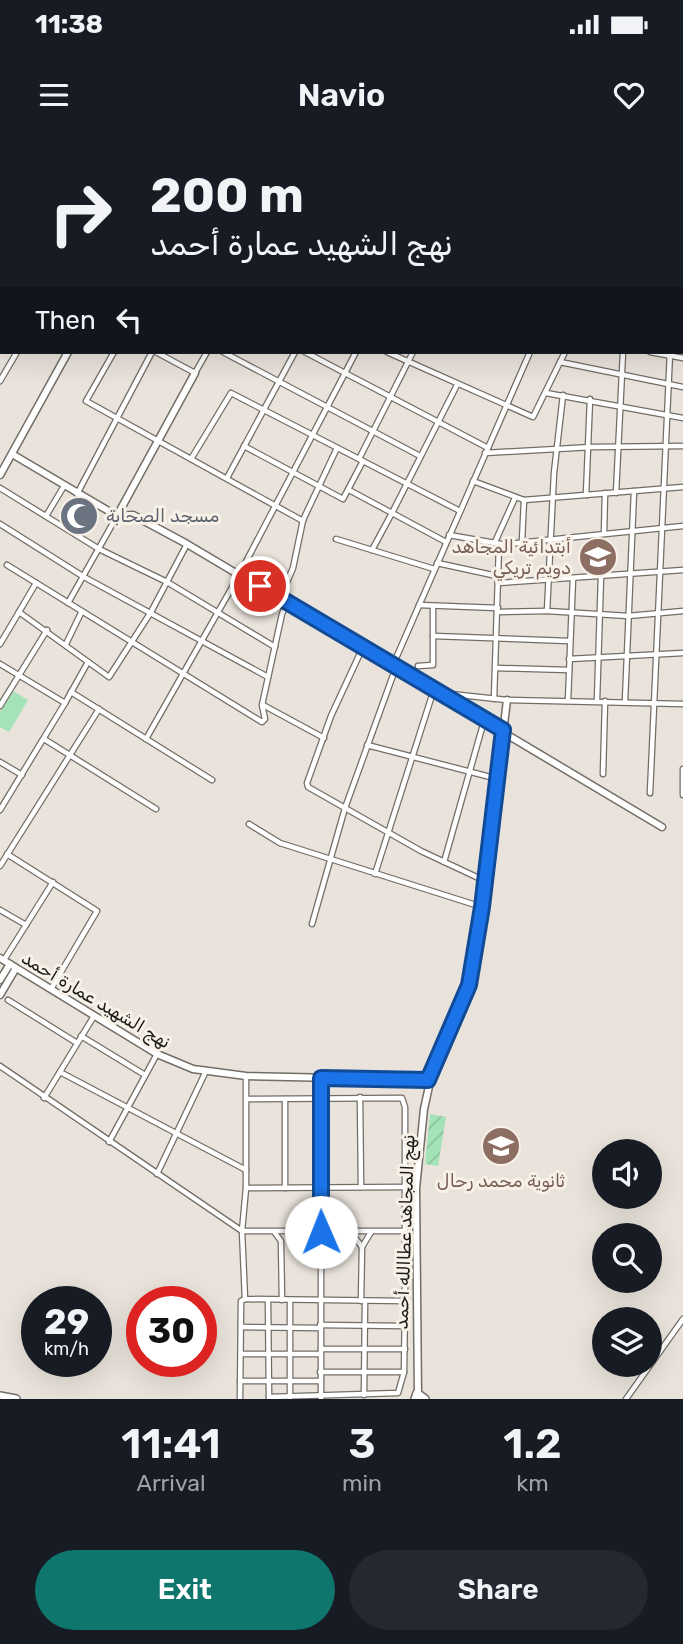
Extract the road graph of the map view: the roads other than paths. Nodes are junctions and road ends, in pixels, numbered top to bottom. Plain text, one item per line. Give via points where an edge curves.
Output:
1 (16, 354) edge
2 (67, 354) edge
3 (113, 354) edge
4 (153, 354) edge
5 (158, 354) edge
6 (206, 354) edge
7 (227, 354) edge
8 (294, 354) edge
9 (309, 354) edge
10 (355, 354) edge
11 (391, 354) edge
12 (412, 354) edge
13 (529, 354) edge
14 (563, 354) edge
15 (622, 354) edge
16 (670, 354) edge
17 (683, 358) edge
18 (560, 362) junction
19 (408, 363) junction
20 (195, 373) junction
21 (344, 373) junction
22 (622, 375) junction
23 (0, 381) edge
24 (278, 382) junction
25 (668, 384) junction
26 (457, 385) junction
27 (683, 387) edge
28 (546, 393) junction
29 (563, 395) junction
30 (390, 398) junction
31 (590, 399) junction
32 (621, 404) junction
33 (506, 405) junction
34 (326, 408) junction
35 (264, 410) junction
36 (666, 415) junction
37 (683, 418) edge
38 (117, 419) junction
39 (436, 423) junction
40 (373, 431) junction
41 (311, 435) junction
42 (158, 441) junction
43 (244, 446) junction
44 (618, 446) junction
45 (665, 446) junction
46 (683, 446) edge
47 (588, 447) junction
48 (337, 448) junction
49 (556, 450) junction
50 (486, 451) junction
51 (12, 454) junction
52 (420, 456) junction
53 (191, 459) junction
54 (361, 460) junction
55 (292, 472) junction
56 (0, 475) edge
57 (227, 478) junction
58 (473, 481) junction
59 (405, 484) junction
60 (317, 485) junction
61 (64, 486) junction
62 (683, 486) edge
63 (0, 488) edge
64 (663, 488) junction
65 (349, 490) junction
66 (634, 491) junction
67 (616, 492) junction
68 (77, 494) junction
69 (605, 494) junction
70 (586, 495) junction
71 (515, 498) junction
72 (553, 498) junction
73 (524, 500) junction
74 (275, 505) junction
75 (460, 512) junction
76 (391, 513) junction
77 (46, 516) junction
78 (117, 516) junction
79 (303, 522) junction
80 (0, 524) edge
81 (683, 526) edge
82 (662, 527) junction
83 (632, 532) junction
84 (604, 534) junction
85 (449, 535) junction
86 (551, 538) junction
87 (335, 539) dead end
88 (522, 541) junction
89 (446, 542) junction
90 (495, 542) junction
91 (187, 544) junction
92 (502, 544) junction
93 (99, 549) junction
94 (372, 550) junction
95 (437, 564) junction
96 (7, 565) dead end
97 (434, 569) junction
98 (683, 570) edge
99 (660, 571) junction
100 (630, 574) junction
101 (239, 575) junction
102 (497, 576) junction
103 (601, 576) junction
104 (84, 577) junction
105 (573, 578) junction
106 (550, 580) junction
107 (167, 582) junction
108 (36, 583) junction
109 (498, 583) junction
110 (280, 598) junction
111 (68, 603) junction
112 (291, 604) junction
113 (419, 605) junction
114 (433, 606) junction
115 (498, 610) junction
116 (547, 611) junction
117 (683, 611) edge
118 (19, 612) junction
119 (151, 612) junction
120 (218, 612) junction
121 (82, 613) junction
122 (659, 613) junction
123 (571, 614) junction
124 (600, 615) junction
125 (628, 616) junction
126 (47, 630) junction
127 (433, 636) junction
128 (497, 638) junction
129 (202, 639) junction
130 (569, 641) junction
131 (66, 643) junction
132 (0, 644) edge
133 (131, 644) junction
134 (275, 647) junction
135 (363, 647) junction
136 (683, 653) edge
137 (656, 655) junction
138 (627, 657) junction
139 (569, 659) junction
140 (598, 659) junction
141 (88, 662) junction
142 (0, 664) edge
143 (395, 666) junction
144 (418, 666) dead end
145 (496, 668) junction
146 (569, 670) junction
147 (181, 675) junction
148 (19, 676) junction
149 (268, 677) junction
150 (434, 689) junction
151 (71, 692) junction
152 (441, 692) junction
153 (494, 699) junction
154 (507, 700) junction
155 (568, 700) junction
156 (597, 700) junction
157 (605, 701) junction
158 (625, 701) junction
159 (65, 703) junction
160 (654, 703) junction
161 (683, 704) edge
162 (262, 705) junction
163 (0, 706) edge
164 (99, 709) junction
165 (485, 720) junction
166 (503, 730) junction
167 (324, 738) junction
168 (44, 739) junction
169 (146, 739) junction
170 (367, 745) junction
171 (70, 755) junction
172 (411, 756) junction
173 (0, 762) edge
174 (470, 772) junction
175 (683, 772) edge
176 (603, 774) dead end
177 (22, 775) junction
178 (498, 779) junction
179 (212, 780) dead end
180 (650, 793) dead end
181 (683, 795) edge
182 (345, 808) junction
183 (156, 809) dead end
184 (0, 810) edge
185 (249, 824) dead end
186 (662, 827) dead end
187 (387, 829) junction
188 (7, 854) junction
189 (331, 860) junction
190 (444, 862) junction
191 (0, 866) edge
192 (375, 874) junction
193 (485, 881) junction
194 (54, 882) junction
195 (482, 907) junction
196 (0, 910) edge
197 (312, 924) dead end
198 (26, 925) junction
199 (7, 963) edge
200 (0, 980) edge
201 (51, 989) junction
202 (0, 995) edge
203 (8, 1000) dead end
204 (94, 1016) junction
205 (81, 1036) junction
206 (77, 1043) junction
207 (157, 1054) junction
208 (0, 1066) edge
209 (60, 1072) junction
210 (206, 1072) junction
211 (145, 1075) junction
212 (246, 1076) junction
213 (321, 1078) junction
214 (428, 1080) junction
215 (360, 1097) junction
216 (44, 1098) junction
217 (321, 1098) junction
218 (285, 1099) junction
219 (247, 1100) junction
220 (128, 1107) junction
221 (176, 1133) junction
222 (108, 1142) junction
223 (246, 1170) junction
224 (157, 1174) junction
225 (361, 1187) junction
226 (404, 1187) junction
227 (246, 1188) junction
228 (285, 1188) junction
229 (321, 1188) junction
230 (242, 1231) junction
231 (404, 1231) junction
232 (274, 1232) junction
233 (291, 1232) junction
234 (321, 1232) junction
235 (351, 1232) junction
236 (371, 1232) junction
237 (281, 1241) junction
238 (362, 1247) junction
239 (245, 1299) junction
240 (268, 1300) junction
241 (282, 1300) junction
242 (290, 1300) junction
243 (320, 1300) junction
244 (363, 1301) junction
245 (405, 1301) junction
246 (683, 1319) edge
247 (320, 1326) junction
248 (365, 1326) junction
249 (404, 1326) junction
250 (241, 1327) junction
251 (268, 1328) junction
252 (290, 1328) junction
253 (364, 1349) junction
254 (405, 1349) junction
255 (321, 1351) junction
256 (240, 1354) junction
257 (268, 1354) junction
258 (290, 1354) junction
259 (320, 1372) junction
260 (364, 1372) junction
261 (404, 1372) junction
262 (240, 1381) junction
263 (268, 1381) junction
264 (289, 1381) junction
265 (320, 1381) junction
266 (0, 1395) edge
267 (364, 1395) junction
268 (290, 1397) junction
269 (416, 1397) edge
270 (269, 1398) edge
271 (321, 1398) edge
272 (16, 1399) edge
273 (240, 1399) edge
274 (425, 1399) edge
275 (626, 1399) edge

1 - 23 street
2 - 51 street
3 - 38 street via 86,401
4 - 38 street
5 - 20 street
6 - 20 street
7 - 24 street
8 - 24 street
9 - 21 street
10 - 21 street
11 - 19 street
12 - 19 street
13 - 33 street
14 - 18 street
15 - 22 street
16 - 17 street
16 - 25 street
18 - 22 street
18 - 28 street
19 - 26 street
19 - 30 street
20 - 42 street
21 - 30 street
21 - 34 street
22 - 25 street
22 - 32 street
24 - 34 street
24 - 35 street
25 - 27 street
25 - 36 street
26 - 33 street
26 - 39 street
28 - 29 street
28 - 33 street via 535,416
29 - 31 street
29 - 49 street
30 - 39 street
30 - 40 street
31 - 32 street
31 - 47 street
32 - 36 street
32 - 44 street
33 - 50 street
34 - 40 street
34 - 41 street
35 - 41 street
35 - 43 street
35 - 53 street via 228,393
36 - 37 street
36 - 45 street
38 - 42 street
38 - 68 street
39 - 50 street
39 - 52 street
40 - 52 street
40 - 54 street
41 - 48 street
41 - 55 street
42 - 53 street
42 - 78 street
43 - 55 street
43 - 57 street
44 - 45 street
44 - 47 street
44 - 67 street
45 - 46 street
45 - 64 street
47 - 49 street
47 - 70 street
48 - 54 street
48 - 60 street
49 - 50 street
49 - 72 street
50 - 58 street
51 - 56 street
51 - 61 street
52 - 59 street
53 - 57 street
54 - 59 street
54 - 65 street
55 - 60 street
55 - 74 street
57 - 74 street
58 - 71 street
58 - 75 street
59 - 75 street
59 - 76 street
60 - 65 street via 343,499
60 - 79 street
61 - 68 street
61 - 77 street
62 - 64 street
63 - 77 street
64 - 66 street
64 - 82 street
65 - 76 street
66 - 67 street
66 - 83 street
67 - 69 street
68 - 78 street
69 - 70 street
69 - 84 street
70 - 72 street
71 - 73 street
71 - 90 street
72 - 73 street
72 - 86 street
73 - 88 street
74 - 79 street
74 - 101 street
75 - 85 street
76 - 89 street
76 - 94 street
77 - 93 street
78 - 91 street via 133,515
78 - 93 street
79 - 110 street via 293,568
80 - 104 street
81 - 82 street
82 - 83 street
82 - 99 street
83 - 84 street
83 - 100 street
84 - 86 street
85 - 89 street
85 - 90 street
86 - 88 street
86 - 106 street
87 - 94 street
88 - 92 street
89 - 95 street
90 - 92 street
91 - 101 street
91 - 107 street
92 - 102 street via 497,550
93 - 104 street
93 - 107 street
94 - 97 street
95 - 97 street
95 - 102 street
96 - 108 street
97 - 113 street
98 - 99 street
99 - 100 street
99 - 122 street
100 - 103 street
100 - 125 street
101 - 110 street
101 - 120 street
102 - 109 street
103 - 105 street
103 - 124 street
104 - 111 street
104 - 119 street
105 - 106 street
105 - 123 street
106 - 109 street
106 - 116 street
107 - 119 street
107 - 120 street
108 - 111 street
108 - 118 street
109 - 115 street
110 - 112 street
111 - 121 street
112 - 134 street via 282,614
112 - 135 street
113 - 114 street
113 - 143 street
114 - 115 street
114 - 127 street
115 - 116 street
115 - 128 street
116 - 123 street
117 - 122 street
118 - 126 street
118 - 132 street
119 - 129 street
119 - 133 street
120 - 129 street
120 - 134 street
121 - 131 street
121 - 133 street
122 - 125 street
122 - 137 street
123 - 124 street
123 - 130 street
124 - 125 street
124 - 140 street
125 - 138 street
126 - 131 street
126 - 148 street
127 - 128 street
127 - 144 street via 433,665
128 - 130 street
128 - 145 street
129 - 147 street
129 - 149 street
130 - 139 street
131 - 141 street
133 - 141 street via 108,677
133 - 147 street
134 - 149 street
135 - 143 street
135 - 167 street
136 - 137 street
137 - 138 street
137 - 160 street
138 - 140 street
138 - 158 street
139 - 140 street
139 - 146 street
140 - 156 street
141 - 151 street
142 - 148 street
143 - 150 street
143 - 170 street
145 - 146 street
145 - 153 street
146 - 155 street
147 - 162 street via 263,722
147 - 169 street
148 - 159 street
148 - 163 street
149 - 162 street
150 - 152 street
150 - 172 street
151 - 159 street
151 - 164 street
152 - 153 street
152 - 165 street
153 - 154 street
154 - 155 street
154 - 166 street, نهج المجاهد عطاالله أحمد
155 - 156 street
156 - 157 street
157 - 158 street
157 - 176 street
158 - 160 street
159 - 168 street
160 - 161 street
160 - 180 street
162 - 167 street
164 - 169 street
164 - 171 street
165 - 166 street
165 - 174 street
166 - 178 street, نهج المجاهد عطاالله أحمد
166 - 186 street
167 - 182 street via 307,783
168 - 171 street
168 - 177 street
169 - 179 street
170 - 172 street
170 - 182 street
171 - 183 street
171 - 188 street
172 - 174 street
172 - 187 street
173 - 177 street
174 - 178 street
174 - 190 street
175 - 181 street
177 - 184 street
178 - 193 street, نهج المجاهد عطاالله أحمد
182 - 187 street
182 - 189 street
185 - 189 street via 280,843
187 - 190 street
187 - 192 street
188 - 191 street
188 - 194 street
189 - 192 street
189 - 197 street
190 - 193 street
192 - 195 street
193 - 195 street, نهج المجاهد عطاالله أحمد
194 - 198 street
194 - 201 street via 97,913
195 - 214 street, نهج المجاهد عطاالله أحمد via 469,985
196 - 198 street
198 - 199 street
199 - 200 street
199 - 201 street, نهج الشهيد عمارة أحمد
199 - 202 street
201 - 204 street, نهج الشهيد عمارة أحمد
203 - 206 street
204 - 205 street
204 - 207 street, نهج الشهيد عمارة أحمد
205 - 206 street
205 - 211 street
206 - 209 street
207 - 210 street, نهج الشهيد عمارة أحمد
207 - 211 street
208 - 216 street
209 - 216 street
209 - 220 street
210 - 212 street, نهج الشهيد عمارة أحمد
210 - 221 street
211 - 220 street
212 - 213 street, نهج الشهيد عمارة أحمد
212 - 219 street
213 - 214 street, نهج الشهيد عمارة أحمد
213 - 217 street
214 - 269 street, نهج المجاهد عطاالله أحمد via 416,1188
215 - 217 street
215 - 225 street
215 - 226 street via 397,1096 404,1100
216 - 222 street
217 - 218 street
217 - 229 street
218 - 219 street
218 - 228 street
219 - 223 street
220 - 221 street
220 - 222 street
221 - 223 street
221 - 224 street
222 - 224 street
223 - 227 street
224 - 230 street
225 - 226 street
225 - 229 street
226 - 231 street
227 - 228 street
227 - 230 street
228 - 229 street
229 - 234 street
230 - 232 street
230 - 239 street
231 - 236 street
231 - 245 street
232 - 233 street
232 - 237 street
233 - 234 street
233 - 237 street
234 - 235 street
234 - 243 street
235 - 236 street
235 - 238 street
236 - 238 street
237 - 241 street
238 - 244 street
239 - 240 street
239 - 250 street via 241,1301
240 - 241 street
240 - 251 street
241 - 242 street
242 - 243 street
242 - 252 street
243 - 244 street
243 - 247 street
244 - 245 street
244 - 248 street
245 - 249 street
246 - 275 street
247 - 248 street
247 - 252 street
247 - 255 street
248 - 249 street
248 - 253 street
249 - 254 street
250 - 251 street
250 - 256 street
251 - 252 street
251 - 257 street
252 - 258 street
253 - 254 street
253 - 255 street
253 - 260 street
254 - 261 street
255 - 258 street
255 - 259 street
256 - 257 street
256 - 262 street
257 - 258 street
257 - 263 street
258 - 264 street
259 - 260 street
259 - 265 street
260 - 261 street
260 - 267 street
261 - 267 street via 396,1395
262 - 263 street
262 - 273 street
263 - 264 street
263 - 270 street
264 - 265 street
264 - 268 street
265 - 271 street
266 - 272 main road
267 - 271 street
268 - 270 street
268 - 271 street
269 - 274 main road

